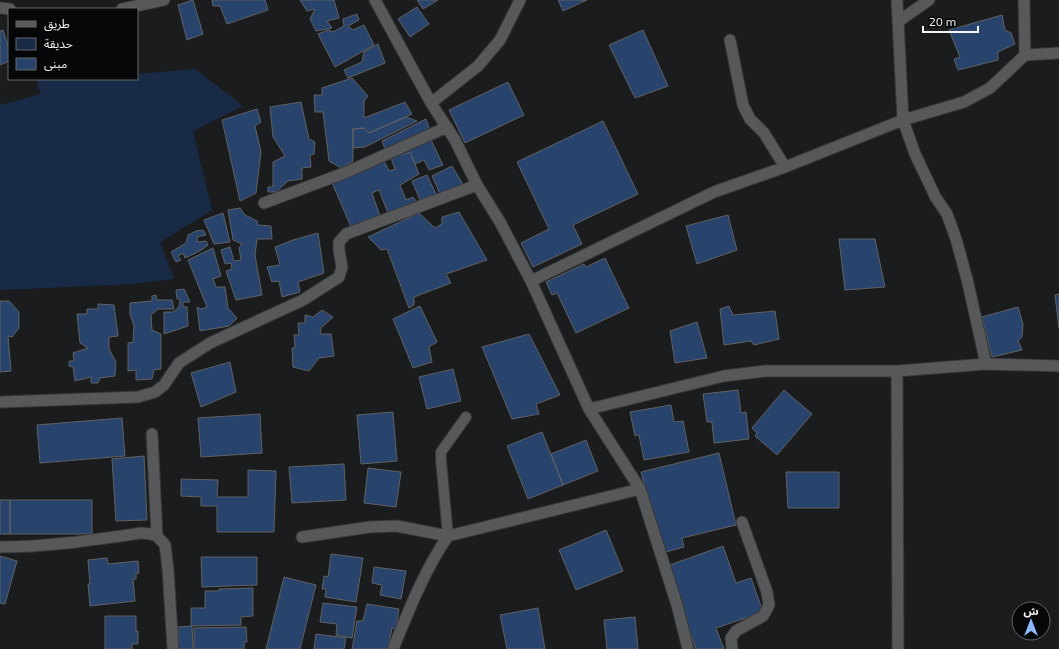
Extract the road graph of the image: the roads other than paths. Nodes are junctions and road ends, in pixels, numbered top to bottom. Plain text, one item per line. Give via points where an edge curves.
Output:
1 (164, 0) edge
2 (375, 0) edge
3 (520, 0) edge
4 (898, 0) edge
5 (929, 0) edge
6 (1024, 0) edge
7 (127, 8) edge
8 (899, 21) junction
9 (730, 40) dead end
10 (1059, 53) edge
11 (1026, 55) junction
12 (431, 103) junction
13 (903, 120) junction
14 (447, 127) junction
15 (785, 167) junction
16 (477, 185) junction
17 (264, 202) dead end
18 (531, 281) junction
19 (986, 364) junction
20 (1059, 366) edge
21 (897, 371) junction
22 (0, 402) edge
23 (589, 409) junction
24 (466, 417) dead end
25 (152, 434) dead end
26 (640, 489) junction
27 (742, 522) dead end
28 (158, 536) junction
29 (448, 536) junction
30 (302, 537) dead end
31 (0, 547) edge
32 (173, 649) edge
33 (393, 649) edge
34 (688, 649) edge
35 (732, 649) edge
36 (898, 649) edge

1 - 7 street
2 - 12 street
3 - 12 street via 500,40 478,66
4 - 8 street
5 - 8 street
6 - 11 street
8 - 13 street
9 - 15 street via 743,104 750,119 764,133
10 - 11 street
11 - 13 street via 990,88 964,102
12 - 14 street
13 - 15 street
13 - 19 street via 915,154 936,198 947,214 956,239
14 - 16 street
14 - 17 street via 347,172
15 - 18 street via 714,192
16 - 18 street
16 - 22 street via 346,234 339,242 342,267 339,276 303,300 210,343 179,363 155,392 138,397
18 - 23 street
19 - 20 street
19 - 21 street
21 - 23 street via 765,372 724,376
21 - 36 street
23 - 26 street
24 - 29 lane via 441,452
25 - 28 street
26 - 29 street
26 - 34 street via 677,605
27 - 35 street via 768,592 769,605 763,616 736,631 731,638
28 - 31 street via 141,533 78,543
28 - 32 street via 165,545
29 - 30 street via 397,526 370,527
29 - 33 street via 435,554

